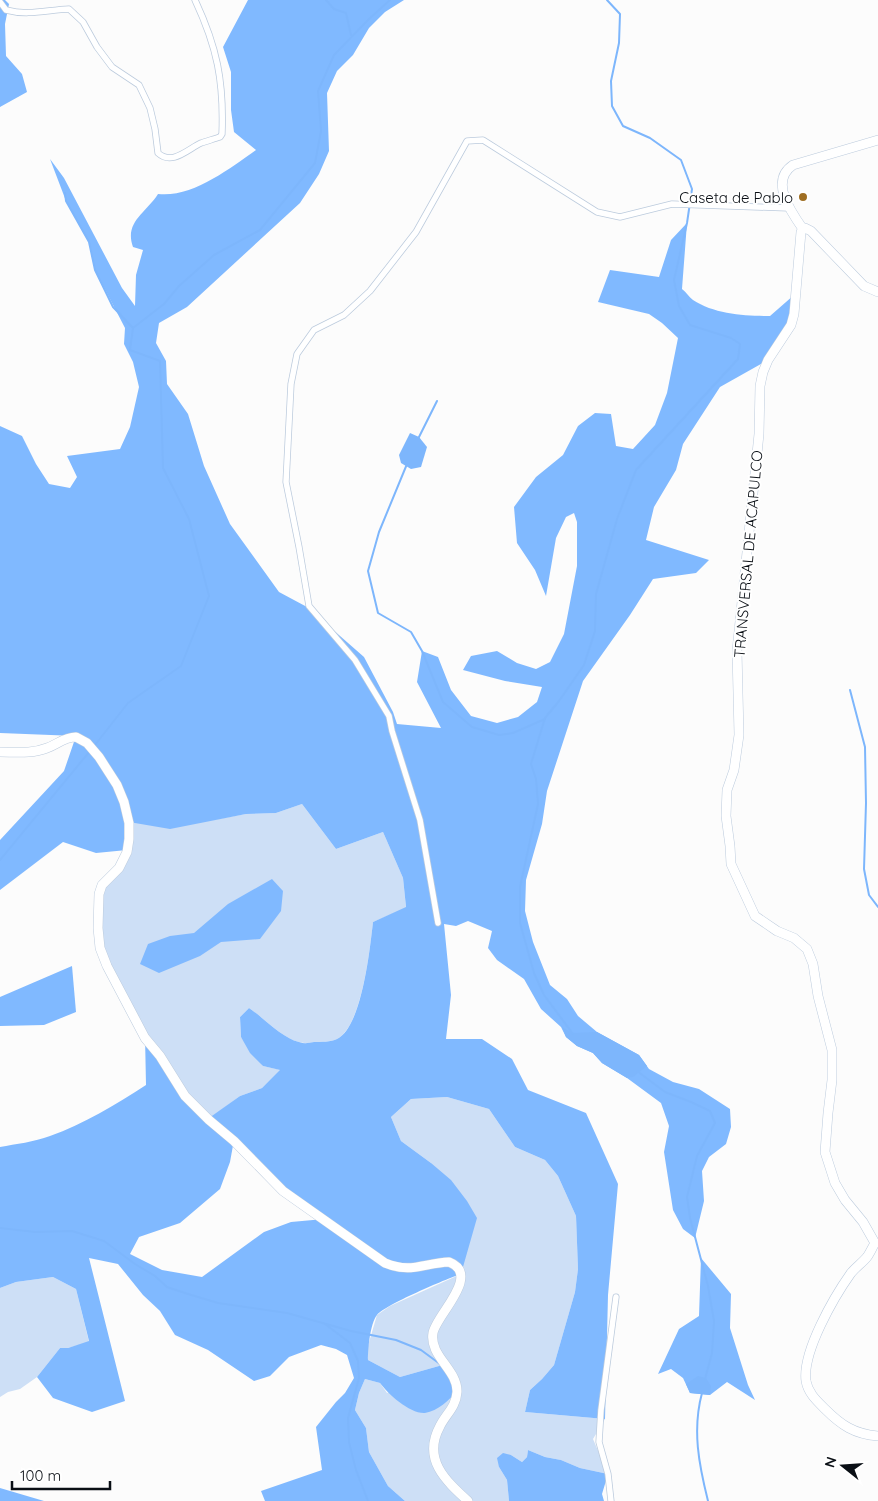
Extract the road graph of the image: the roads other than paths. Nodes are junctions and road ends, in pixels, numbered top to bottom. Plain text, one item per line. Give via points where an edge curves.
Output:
1 (195, 0) edge
2 (0, 2) edge
3 (878, 140) edge
4 (788, 208) junction
5 (803, 229) junction
6 (878, 292) edge
7 (0, 752) edge
8 (438, 923) dead end
9 (616, 1297) dead end
10 (878, 1436) edge
11 (468, 1501) edge
12 (611, 1501) edge

1 - 2 street via 215,48 223,97 222,134 177,157 168,158 158,153 150,108 139,85 112,67 83,22 69,9 30,14 6,10
3 - 4 street via 787,169 782,185
4 - 5 street
4 - 8 street via 672,204 620,217 597,212 484,140 467,141 416,232 370,290 344,315 314,330 298,354 291,384 286,482 308,606 355,660 389,716 420,820
5 - 6 street via 809,229 864,286
5 - 10 street, TRANSVERSAL DE ACAPULCO via 791,325 768,360 760,386 759,442 737,651 739,735 726,816 731,864 756,916 794,938 807,949 813,964 832,1050 825,1152 835,1183 863,1222 874,1244 868,1256 852,1272 812,1346 806,1381 814,1398 839,1422 851,1430
7 - 11 street via 37,751 76,737 87,743 99,757 117,786 126,809 129,838 123,862 99,894 100,948 145,1038 185,1096 283,1191 385,1262 407,1269 449,1262 458,1268 461,1275 459,1288 432,1336 436,1351 456,1383 457,1393 451,1412 440,1426 433,1452 434,1461 445,1477
9 - 12 street via 599,1442

